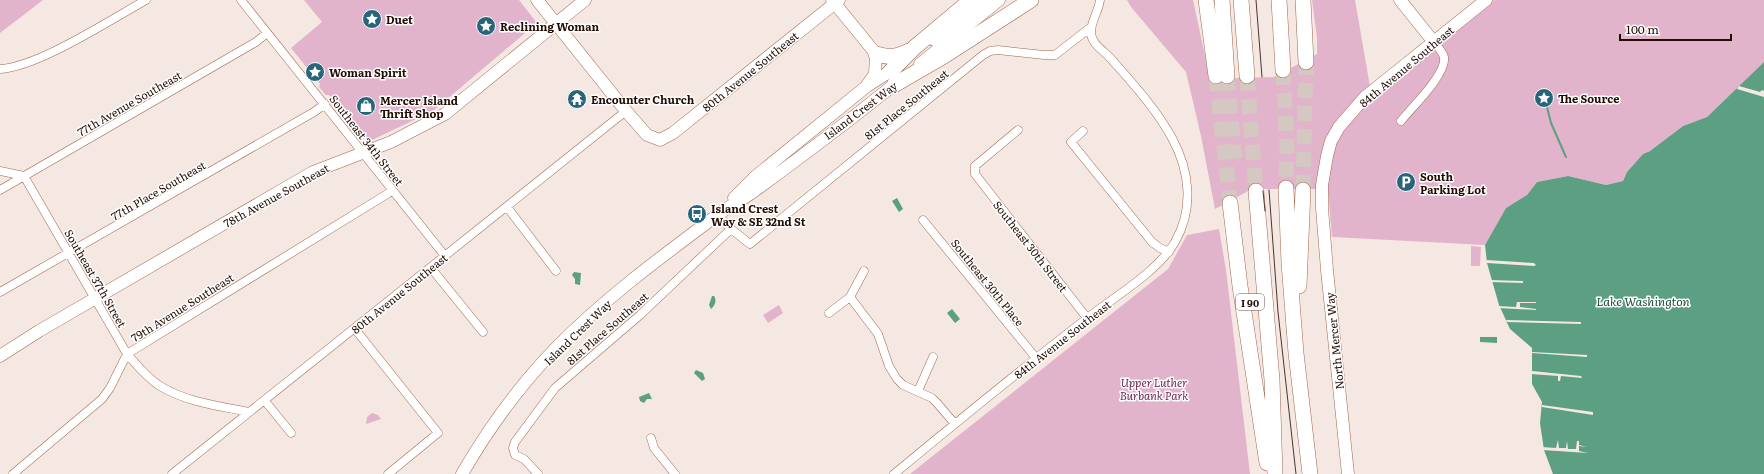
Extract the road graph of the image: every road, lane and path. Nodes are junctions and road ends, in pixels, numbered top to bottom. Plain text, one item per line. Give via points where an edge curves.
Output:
1 (146, 0) edge
2 (241, 0) edge
3 (537, 0) edge
4 (585, 0) edge
5 (971, 0) edge
6 (987, 0) edge
7 (999, 0) edge
8 (1031, 0) edge
9 (1100, 0) edge
10 (1206, 0) edge
11 (1222, 0) edge
12 (1241, 0) edge
13 (1272, 0) edge
14 (1303, 0) edge
15 (1400, 0) edge
16 (1486, 0) edge
17 (835, 1) edge
18 (1279, 7) edge
19 (555, 24) junction
20 (1091, 27) junction
21 (267, 33) junction
22 (1433, 41) junction
23 (915, 47) junction
24 (876, 54) junction
25 (1306, 62) tunnel mouth
26 (0, 69) edge
27 (1283, 70) tunnel mouth
28 (1247, 76) tunnel mouth
29 (892, 78) junction
30 (867, 86) junction
31 (325, 104) junction
32 (626, 111) junction
33 (1401, 121) dead end
34 (1018, 130) dead end
35 (1083, 131) dead end
36 (362, 152) junction
37 (0, 171) edge
38 (24, 176) junction
39 (1286, 188) tunnel mouth
40 (0, 190) edge
41 (1303, 190) tunnel mouth
42 (392, 191) junction
43 (1256, 191) tunnel mouth
44 (1234, 200) tunnel mouth
45 (507, 207) junction
46 (1322, 208) joint
47 (718, 215) junction
48 (923, 220) dead end
49 (731, 229) junction
50 (1169, 252) junction
51 (69, 253) junction
52 (445, 256) junction
53 (431, 268) junction
54 (556, 271) dead end
55 (864, 271) dead end
56 (0, 292) edge
57 (850, 297) junction
58 (95, 299) junction
59 (829, 313) dead end
60 (1087, 318) junction
61 (355, 329) junction
62 (483, 332) dead end
63 (1296, 353) junction
64 (127, 354) junction
65 (0, 356) edge
66 (933, 357) dead end
67 (1036, 358) junction
68 (918, 391) junction
69 (265, 401) junction
70 (249, 412) junction
71 (955, 424) junction
72 (292, 433) dead end
73 (651, 438) dead end
74 (13, 474) edge
75 (172, 474) edge
76 (388, 474) edge
77 (462, 474) edge
78 (538, 474) edge
79 (675, 474) edge
80 (894, 474) edge
81 (1268, 474) edge
82 (1275, 474) edge
83 (1310, 474) edge
84 (1348, 474) edge

1 - 26 street via 41,57
2 - 21 street, Southeast 34th Street
3 - 19 street
4 - 19 street, 78th Avenue Southeast
5 - 23 highway
6 - 29 street, Island Crest Way
7 - 29 street, Island Crest Way
8 - 29 highway via 944,56
9 - 20 street
10 - 11 highway via 1221,76
12 - 28 highway
13 - 18 highway
14 - 25 highway
15 - 22 street
16 - 22 street, 84th Avenue Southeast
17 - 24 street
17 - 32 street, 80th Avenue Southeast via 673,133 660,140 647,135
18 - 27 highway
19 - 32 street
19 - 36 street, 78th Avenue Southeast via 444,114 391,142
20 - 49 street, 81st Place Southeast via 1054,55 990,51 750,244
20 - 50 street, 84th Avenue Southeast via 1091,35 1098,47 1112,59 1167,129 1177,148 1187,178 1187,212 1181,231
21 - 31 street, Southeast 34th Street
21 - 38 street, 77th Avenue Southeast via 256,42
22 - 33 street via 1444,57 1439,75
22 - 46 street, 84th Avenue Southeast via 1365,97 1339,127 1331,141 1323,169
23 - 24 highway via 899,56
23 - 29 highway
24 - 30 street via 875,74
29 - 30 street, Island Crest Way
29 - 47 street, Island Crest Way via 756,190
30 - 47 street, Island Crest Way via 756,176
31 - 36 street, Southeast 34th Street
31 - 51 street, 77th Place Southeast
32 - 45 street, 80th Avenue Southeast
34 - 60 street, Southeast 30th Street via 975,166 975,174
35 - 50 street via 1071,142 1152,242
36 - 42 street, Southeast 34th Street
36 - 58 street, 78th Avenue Southeast via 313,172
37 - 38 street
38 - 40 street, 77th Avenue Southeast
38 - 51 street, Southeast 37th Street
39 - 63 highway
41 - 63 highway
42 - 52 street, Southeast 34th Street
42 - 64 street, 79th Avenue Southeast
43 - 82 highway via 1272,380
44 - 81 highway via 1240,286
45 - 52 street, 80th Avenue Southeast
45 - 54 street
46 - 84 street, North Mercer Way
47 - 49 street
47 - 77 street, Island Crest Way via 613,297 555,349 492,427
48 - 67 street, Southeast 30th Place
49 - 78 street, 81st Place Southeast via 640,315 555,388 513,448 515,455 524,459
50 - 60 street, 84th Avenue Southeast
51 - 56 street, 77th Place Southeast
51 - 58 street, Southeast 37th Street
52 - 53 street, 80th Avenue Southeast
53 - 61 street, 80th Avenue Southeast
53 - 62 street
55 - 57 street
57 - 59 street
57 - 68 street via 878,334 889,366 897,379
58 - 64 street, Southeast 37th Street
58 - 65 street, 78th Avenue Southeast
60 - 67 street, 84th Avenue Southeast
61 - 69 street, 80th Avenue Southeast
61 - 76 street via 438,433
63 - 83 highway
64 - 70 street, Southeast 37th Street via 160,386 200,402
64 - 74 street, 79th Avenue Southeast via 102,399
66 - 68 street
67 - 71 street, 84th Avenue Southeast
68 - 71 street via 937,403
69 - 70 street, 80th Avenue Southeast
69 - 72 street
70 - 75 street, 80th Avenue Southeast
71 - 80 street, 84th Avenue Southeast
73 - 79 street via 654,448

